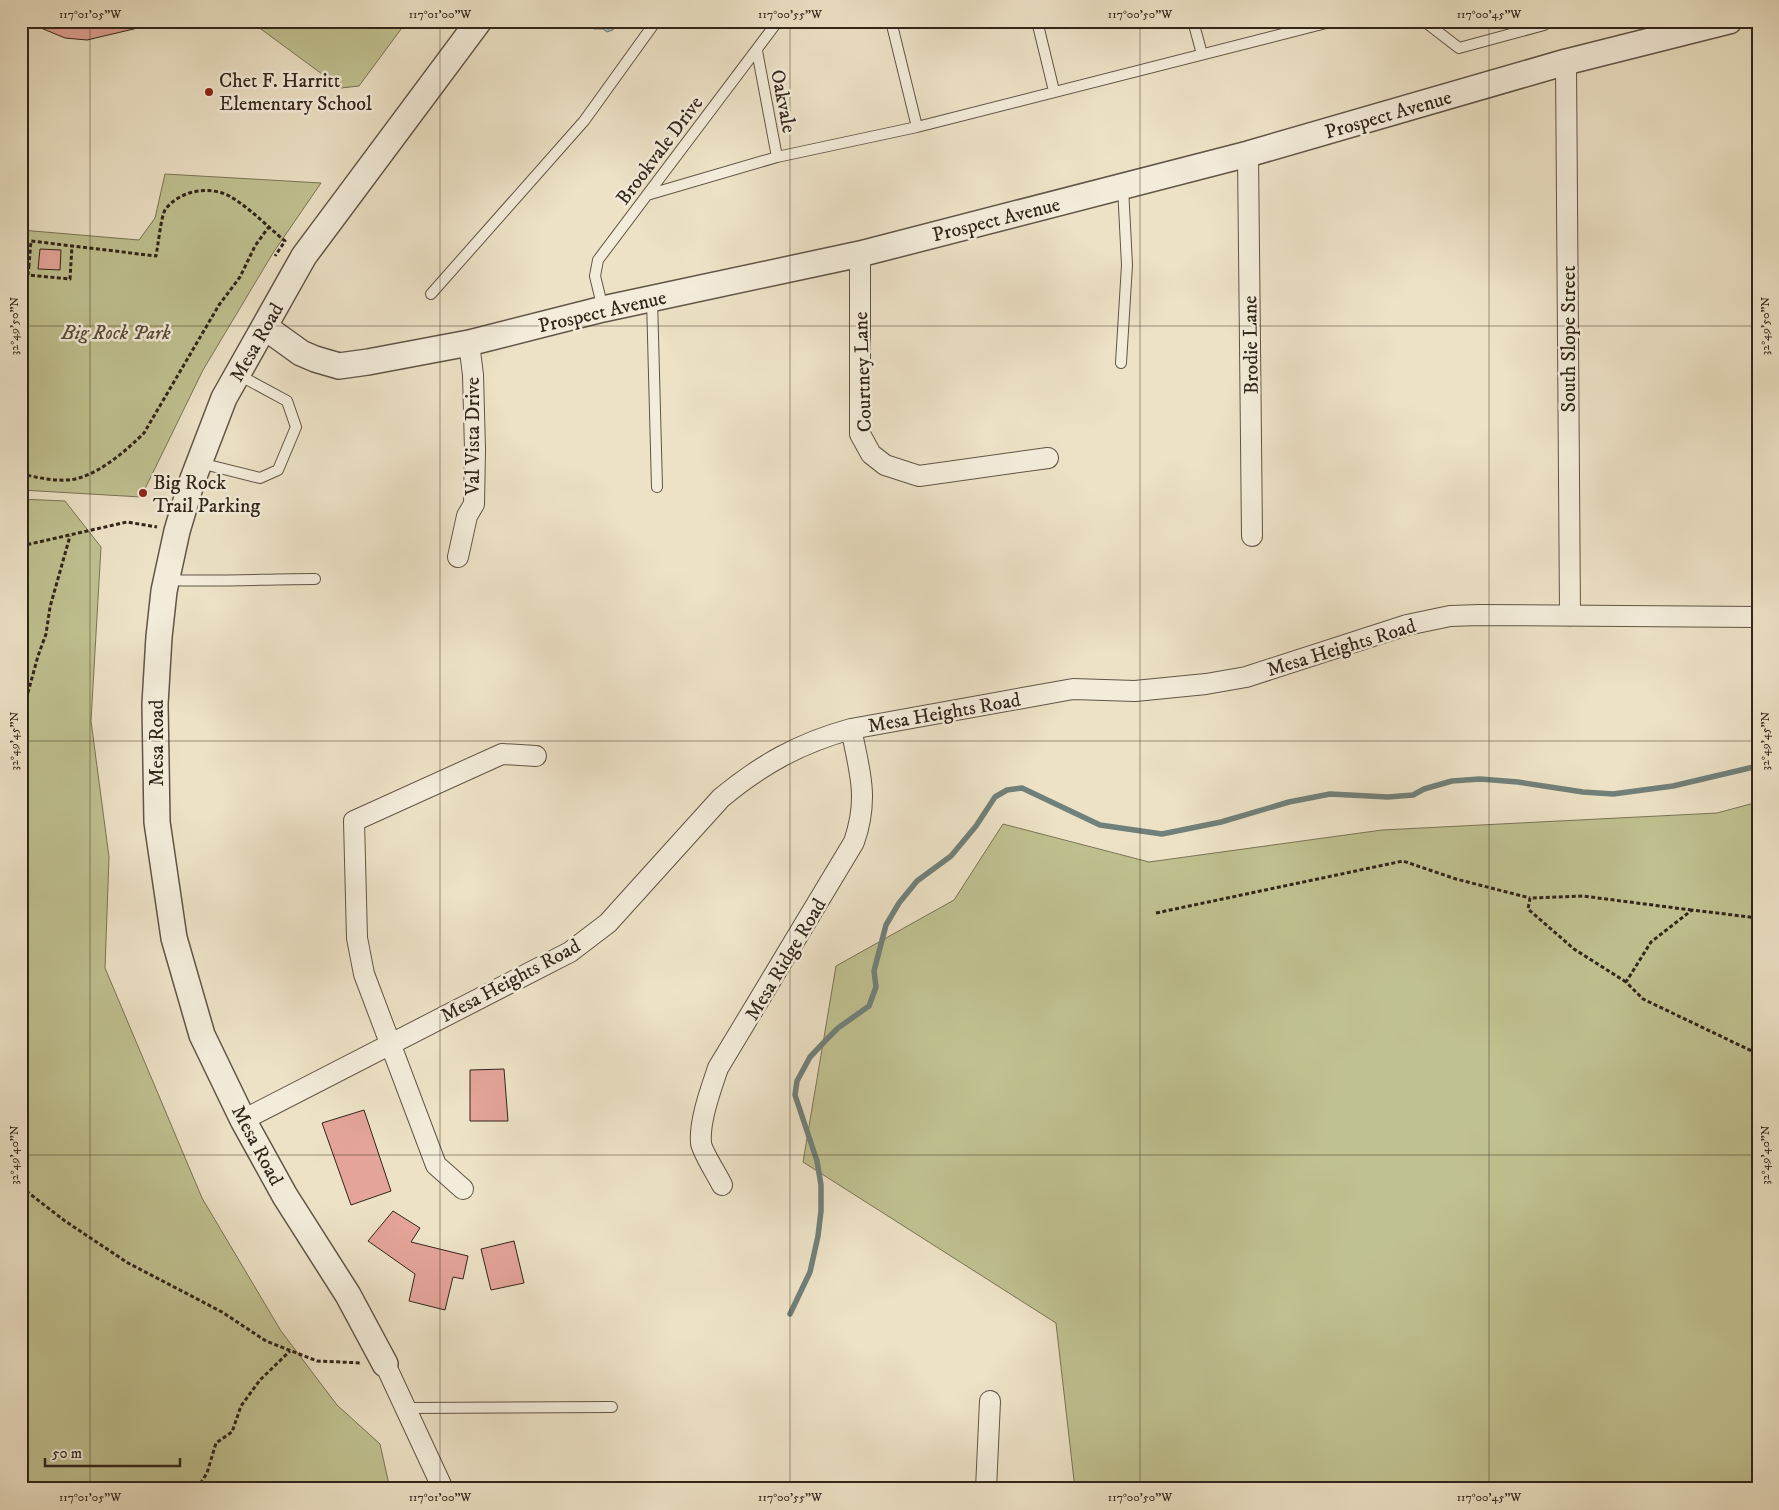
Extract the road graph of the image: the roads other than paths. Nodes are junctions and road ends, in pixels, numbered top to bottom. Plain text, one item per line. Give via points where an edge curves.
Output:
1 (479, 21) edge
2 (656, 21) edge
3 (778, 21) edge
4 (891, 21) edge
5 (1037, 21) edge
6 (1192, 21) edge
7 (1334, 21) edge
8 (1424, 21) edge
9 (1544, 21) edge
10 (1729, 21) edge
11 (757, 51) junction
12 (1202, 54) junction
13 (1566, 62) junction
14 (1054, 91) junction
15 (917, 126) junction
16 (1248, 154) junction
17 (777, 157) junction
18 (1123, 186) junction
19 (647, 195) junction
20 (860, 254) junction
21 (431, 294) dead end
22 (652, 299) junction
23 (603, 309) junction
24 (265, 327) junction
25 (469, 343) junction
26 (1121, 363) dead end
27 (238, 374) junction
28 (1048, 458) dead end
29 (199, 463) junction
30 (656, 487) dead end
31 (1252, 536) dead end
32 (458, 557) dead end
33 (315, 579) dead end
34 (167, 580) junction
35 (1570, 616) junction
36 (1758, 618) edge
37 (851, 729) junction
38 (536, 756) dead end
39 (390, 1044) junction
40 (243, 1120) junction
41 (722, 1185) dead end
42 (463, 1189) dead end
43 (385, 1364) joint
44 (990, 1401) dead end
45 (612, 1407) dead end
46 (406, 1408) junction
47 (443, 1489) edge
48 (986, 1489) edge

1 - 24 street, Mesa Road via 304,256
2 - 21 lane via 584,121
3 - 11 lane, Brookvale Drive
4 - 15 lane
5 - 14 lane
6 - 12 lane
7 - 12 lane
8 - 9 lane via 1459,48 1544,25
10 - 13 street, Prospect Avenue
11 - 17 lane, Oakvale
11 - 19 lane, Brookvale Drive
12 - 14 lane
13 - 16 street, Prospect Avenue
13 - 35 street, South Slope Street
14 - 15 lane
15 - 17 lane
16 - 18 street, Prospect Avenue
16 - 31 street, Brodie Lane
17 - 19 lane
18 - 20 street, Prospect Avenue
18 - 26 lane via 1127,265
19 - 23 lane, Brookvale Drive via 598,260 595,276
20 - 22 street, Prospect Avenue
20 - 28 street, Courtney Lane via 860,434 871,454 885,465 920,476
22 - 23 street, Prospect Avenue
22 - 30 lane
23 - 25 street, Prospect Avenue
24 - 25 street, Prospect Avenue via 301,353 339,366
24 - 27 street, Mesa Road
25 - 32 street, Val Vista Drive via 476,450 474,504 467,516
27 - 29 street, Mesa Road via 224,398
27 - 29 lane via 287,401 296,427 278,470 260,478
29 - 34 street, Mesa Road via 177,531
33 - 34 lane
34 - 40 street, Mesa Road via 155,704 157,822 174,938 202,1035
35 - 36 street, Mesa Heights Road
35 - 37 street, Mesa Heights Road via 1478,614 1428,620 1246,676 1206,684 1135,691 1073,689
37 - 39 street, Mesa Heights Road via 784,754 741,781 608,923 570,952
37 - 41 street, Mesa Ridge Road via 863,791 860,826 854,842 718,1068 708,1098 701,1145
38 - 39 street via 502,754 354,821 357,938 364,974
39 - 40 street, Mesa Heights Road
39 - 42 street via 436,1166
40 - 43 street, Mesa Road
43 - 46 street, Mesa Road
44 - 48 street
45 - 46 lane
46 - 47 street, Mesa Road

